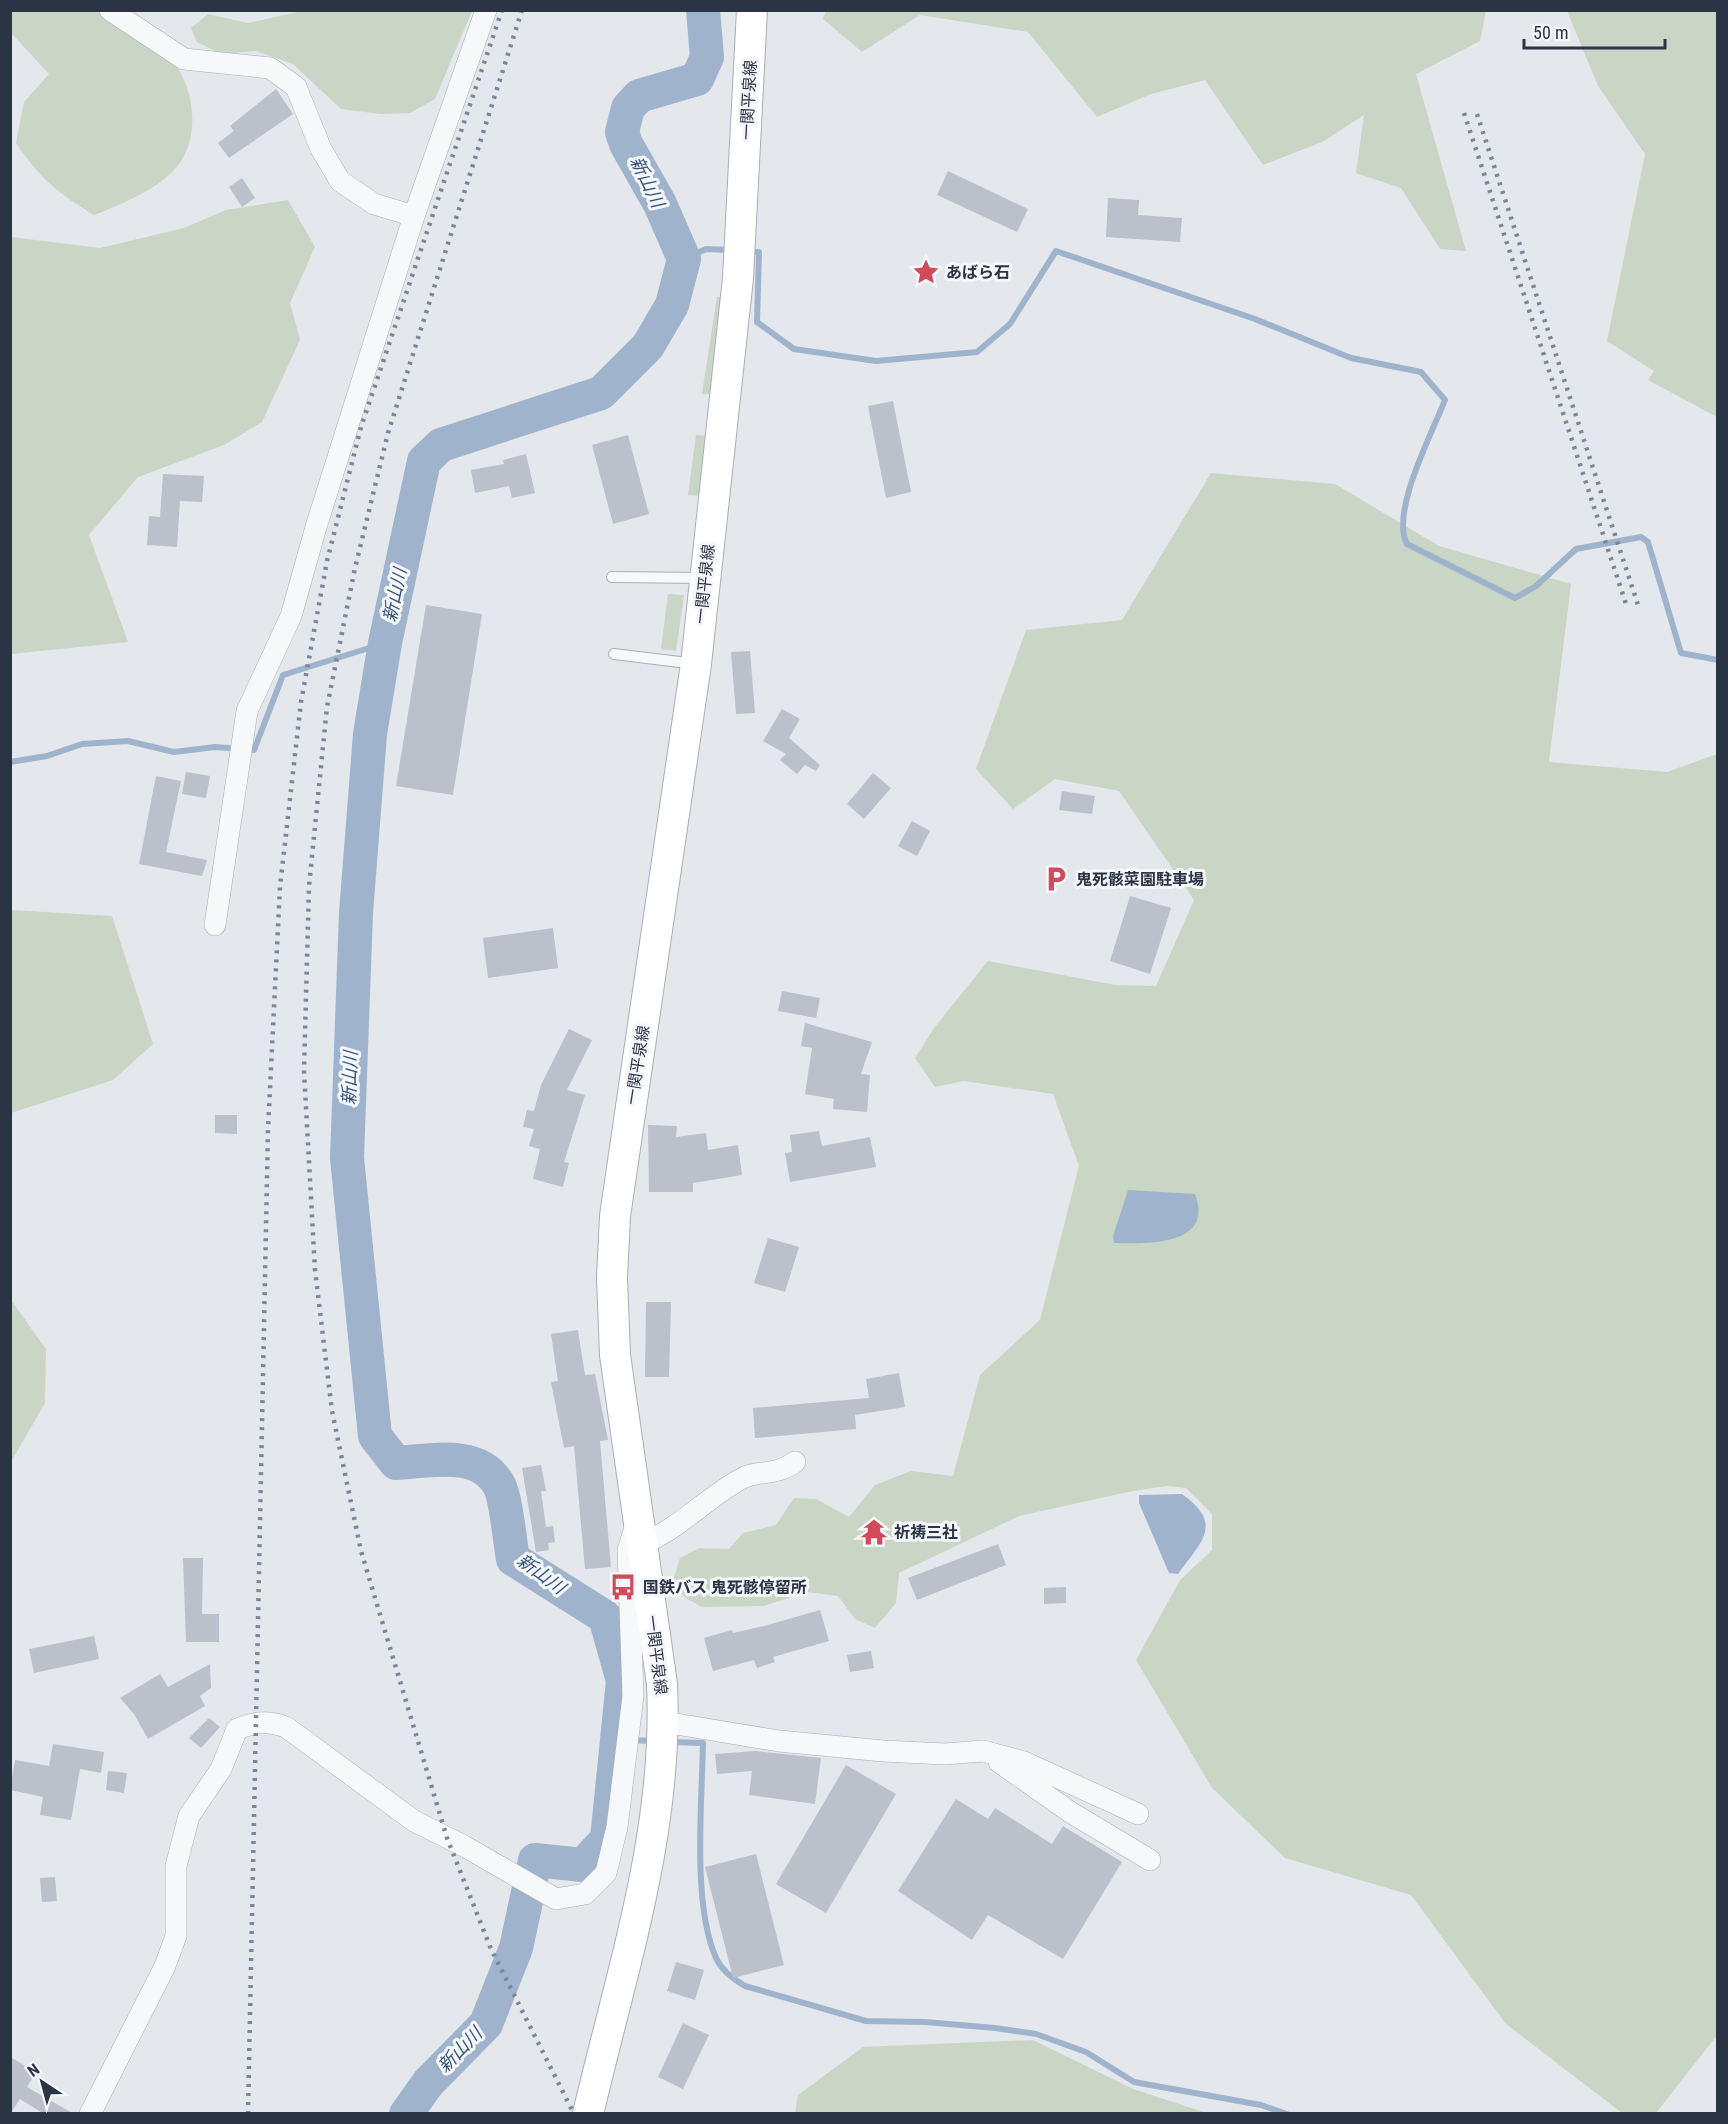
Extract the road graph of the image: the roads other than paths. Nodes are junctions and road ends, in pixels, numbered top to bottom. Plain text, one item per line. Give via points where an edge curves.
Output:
1 (110, 10) edge
2 (486, 10) edge
3 (753, 10) edge
4 (414, 216) junction
5 (612, 577) dead end
6 (705, 578) junction
7 (614, 654) dead end
8 (696, 664) junction
9 (215, 925) dead end
10 (795, 1462) dead end
11 (640, 1533) junction
12 (664, 1722) junction
13 (983, 1751) junction
14 (1138, 1814) dead end
15 (1150, 1860) dead end
16 (90, 2114) edge
17 (588, 2114) edge

1 - 4 street via 184,59 270,68 296,87 321,149 340,181 374,204
2 - 4 street
3 - 6 main road, 一関平泉線 via 738,278
4 - 9 street via 291,616 247,711
5 - 6 lane
6 - 8 main road, 一関平泉線
7 - 8 lane
8 - 11 main road, 一関平泉線 via 615,1216 615,1355
10 - 11 street via 784,1470 740,1478 666,1534
11 - 12 main road, 一関平泉線
11 - 16 street via 628,1550 633,1696 617,1827 606,1873 585,1894 556,1899 414,1821 286,1728 272,1722 257,1722 237,1729 221,1769 189,1816 176,1866 176,1936 165,1966
12 - 13 street via 778,1741 883,1751
12 - 17 main road, 一関平泉線 via 658,1795 639,1915
13 - 14 street via 1024,1762
13 - 15 street

